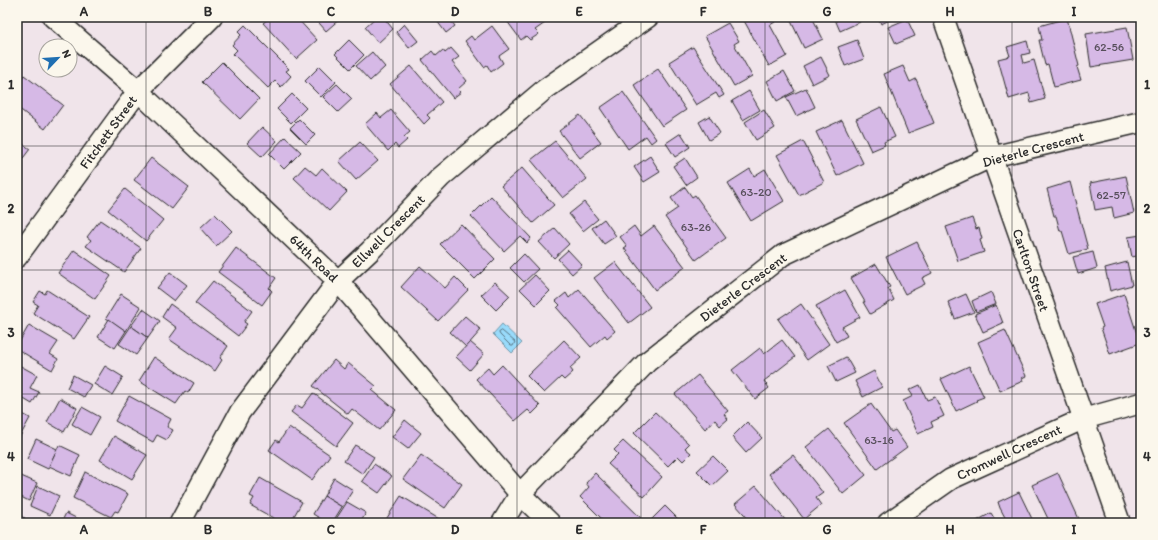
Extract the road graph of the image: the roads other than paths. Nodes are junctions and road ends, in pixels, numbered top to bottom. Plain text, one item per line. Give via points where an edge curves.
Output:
1 (53, 17) edge
2 (212, 17) edge
3 (648, 17) edge
4 (943, 17) edge
5 (138, 91) junction
6 (1141, 122) edge
7 (991, 157) junction
8 (17, 257) edge
9 (338, 281) junction
10 (1141, 403) edge
11 (1083, 419) junction
12 (520, 494) junction
13 (180, 523) edge
14 (502, 523) edge
15 (550, 523) edge
16 (888, 523) edge
17 (1120, 523) edge

1 - 5 street, 64th Road
2 - 5 street, Fitchett Street
3 - 9 street, Ellwell Crescent via 544,90 440,177
4 - 7 street, Carlton Street
5 - 8 street, Fitchett Street
5 - 9 street, 64th Road
6 - 7 street, Dieterle Crescent
7 - 11 street, Carlton Street
7 - 12 street, Dieterle Crescent via 783,255 647,362
9 - 12 street, 64th Road
9 - 13 street, Ellwell Crescent via 240,412
10 - 11 street, Cromwell Crescent
11 - 16 street, Cromwell Crescent via 951,479
11 - 17 street, Carlton Street
12 - 14 street, Dieterle Crescent
12 - 15 street, 64th Road

